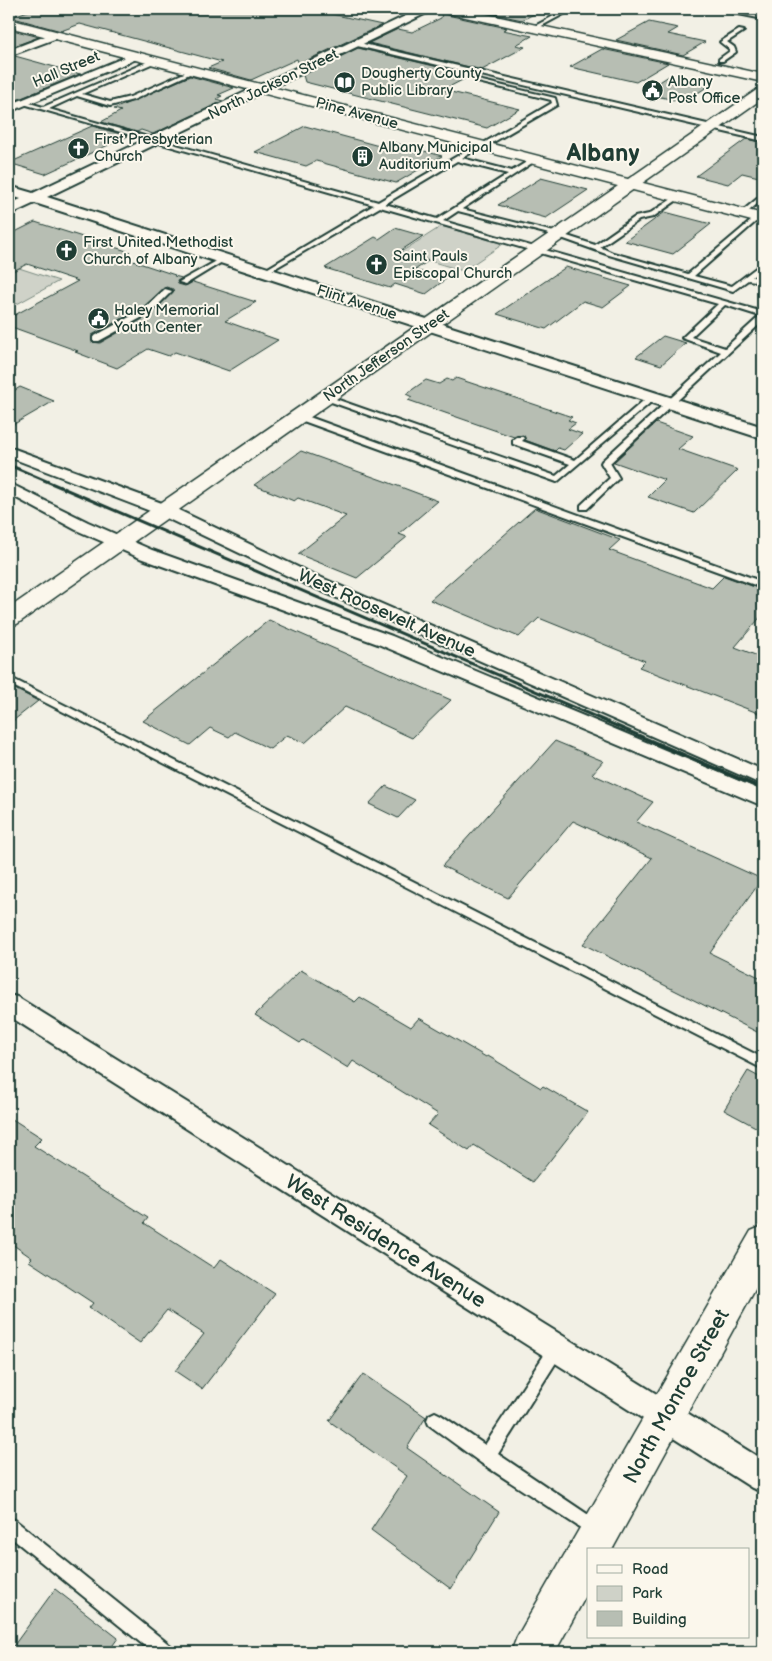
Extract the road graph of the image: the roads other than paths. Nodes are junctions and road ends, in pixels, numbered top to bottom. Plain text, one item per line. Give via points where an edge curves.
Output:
1 (430, 9) edge
2 (447, 9) edge
3 (479, 9) edge
4 (570, 9) edge
5 (717, 9) edge
6 (741, 9) edge
7 (763, 13) edge
8 (763, 18) edge
9 (9, 23) edge
10 (539, 25) junction
11 (741, 31) dead end
12 (56, 35) junction
13 (356, 44) junction
14 (9, 53) edge
15 (135, 56) junction
16 (721, 60) junction
17 (154, 61) junction
18 (763, 69) edge
19 (193, 71) junction
20 (763, 78) edge
21 (480, 81) dead end
22 (263, 88) junction
23 (763, 92) edge
24 (76, 94) junction
25 (23, 103) junction
26 (9, 109) edge
27 (43, 109) junction
28 (712, 127) junction
29 (763, 139) edge
30 (154, 140) junction
31 (482, 146) junction
32 (458, 159) junction
33 (535, 160) junction
34 (513, 173) junction
35 (629, 184) junction
36 (9, 190) edge
37 (763, 196) edge
38 (678, 197) junction
39 (34, 198) junction
40 (380, 204) junction
41 (456, 209) junction
42 (9, 210) edge
43 (755, 217) edge
44 (438, 221) junction
45 (556, 236) junction
46 (596, 247) junction
47 (537, 249) junction
48 (224, 259) junction
49 (761, 266) dead end
50 (265, 272) junction
51 (688, 277) junction
52 (747, 278) junction
53 (763, 280) edge
54 (183, 282) dead end
55 (168, 291) dead end
56 (723, 303) junction
57 (763, 316) edge
58 (429, 325) junction
59 (96, 339) dead end
60 (727, 350) junction
61 (324, 398) junction
62 (661, 400) junction
63 (298, 416) junction
64 (763, 433) edge
65 (520, 439) dead end
66 (9, 452) edge
67 (576, 463) junction
68 (9, 488) edge
69 (584, 507) dead end
70 (164, 510) junction
71 (119, 542) junction
72 (763, 585) edge
73 (9, 619) edge
74 (9, 680) edge
75 (763, 778) edge
76 (763, 799) edge
77 (9, 1004) edge
78 (763, 1064) edge
79 (763, 1242) edge
80 (557, 1348) junction
81 (666, 1416) junction
82 (435, 1420) dead end
83 (488, 1456) junction
84 (763, 1478) edge
85 (9, 1526) edge
86 (592, 1545) edge
87 (587, 1554) edge
88 (165, 1652) edge
89 (532, 1652) edge

1 - 13 street, North Jackson Street
2 - 10 main road
3 - 10 main road
4 - 10 lane
5 - 8 lane
6 - 7 lane
9 - 12 main road, Pine Avenue
10 - 16 main road
10 - 20 main road
11 - 16 lane via 723,42 733,52
12 - 14 street
12 - 15 main road, Pine Avenue
13 - 22 street, North Jackson Street
13 - 28 lane
15 - 17 main road, Pine Avenue
15 - 25 street, Hall Street
16 - 18 main road
17 - 19 main road, Pine Avenue
17 - 24 lane
19 - 22 main road, Pine Avenue
19 - 24 lane via 131,99 110,104
21 - 31 lane via 553,99 555,104
22 - 30 street, North Jackson Street
22 - 31 main road, Pine Avenue
23 - 28 main road, North Jefferson Street
24 - 27 lane
25 - 26 street, Hall Street
25 - 27 lane
27 - 30 lane
28 - 29 lane
28 - 35 main road, North Jefferson Street
30 - 39 street, North Jackson Street
30 - 40 lane
31 - 32 lane
31 - 33 main road, Pine Avenue
32 - 34 lane
32 - 40 lane
33 - 34 lane
33 - 35 main road, Pine Avenue
34 - 41 lane
35 - 38 main road, Pine Avenue
35 - 45 main road, North Jefferson Street
36 - 39 street, Flint Avenue
37 - 43 lane
38 - 43 main road, Pine Avenue
38 - 46 lane via 651,216 637,218
39 - 42 street, North Jackson Street
39 - 48 street, Flint Avenue
40 - 44 lane
40 - 50 lane
41 - 44 lane
41 - 45 lane
43 - 51 lane
44 - 47 lane
45 - 46 lane
45 - 47 main road, North Jefferson Street
46 - 51 lane
47 - 56 lane
47 - 58 main road, North Jefferson Street
48 - 50 street, Flint Avenue
48 - 54 lane
49 - 52 lane
50 - 58 street, Flint Avenue
51 - 52 lane via 733,289
52 - 53 lane
55 - 59 lane via 148,311
56 - 57 lane
56 - 60 lane via 686,338
57 - 60 lane
58 - 61 main road, North Jefferson Street
58 - 62 street, Flint Avenue
60 - 62 lane
61 - 63 main road, North Jefferson Street
61 - 67 lane via 557,479
62 - 64 street, Flint Avenue
62 - 67 lane
62 - 69 lane via 605,463 615,478
63 - 70 main road, North Jefferson Street
63 - 72 lane
65 - 67 lane via 516,442
66 - 70 street, West Roosevelt Avenue
68 - 71 street, West Roosevelt Avenue
70 - 71 main road, North Jefferson Street
70 - 75 street, West Roosevelt Avenue via 300,575
71 - 73 main road, North Jefferson Street
71 - 76 street, West Roosevelt Avenue via 385,640
74 - 78 lane
77 - 80 street, West Residence Avenue
79 - 81 main road, North Monroe Street
80 - 81 street, West Residence Avenue
80 - 83 lane
81 - 84 street, West Residence Avenue
81 - 86 main road, North Monroe Street
82 - 83 lane
83 - 86 lane
85 - 88 lane
87 - 89 main road, North Monroe Street

